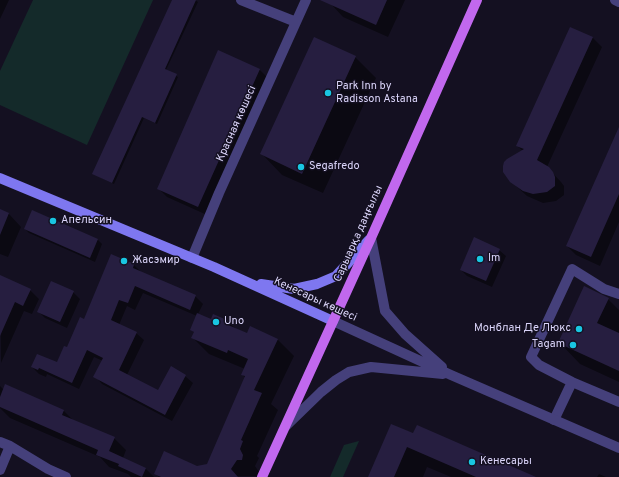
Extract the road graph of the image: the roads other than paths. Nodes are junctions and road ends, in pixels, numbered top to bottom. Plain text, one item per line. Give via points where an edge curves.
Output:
1 (241, 0) edge
2 (306, 0) edge
3 (477, 0) edge
4 (615, 0) edge
5 (619, 2) edge
6 (296, 22) junction
7 (0, 178) edge
8 (371, 238) junction
9 (192, 258) junction
10 (245, 282) junction
11 (619, 294) edge
12 (334, 321) junction
13 (451, 375) junction
14 (572, 382) junction
15 (619, 402) edge
16 (554, 420) junction
17 (284, 427) junction
18 (0, 442) edge
19 (10, 446) junction
20 (619, 448) edge
21 (0, 470) edge
22 (66, 477) edge
23 (262, 477) edge

1 - 6 street
2 - 6 street, Красная көшесі
3 - 8 main road, Сарыарқа даңғылы
4 - 5 street
6 - 9 street, Красная көшесі
7 - 9 main road, Кенесары көшесі
8 - 10 main road via 336,276 317,284 294,289
8 - 12 main road, Сарыарқа даңғылы
8 - 13 street via 385,311 405,334
9 - 10 main road, Кенесары көшесі
10 - 12 main road, Кенесары көшесі
11 - 14 street via 604,289 572,269 531,357 539,365
12 - 13 street, Кенесары көшесі
12 - 17 main road, Сарыарқа даңғылы
13 - 16 street, Кенесары көшесі
13 - 17 street via 372,367 349,372 321,392
14 - 15 street
14 - 16 street
16 - 20 street, Кенесары көшесі
17 - 23 main road, Сарыарқа даңғылы
18 - 19 street
19 - 21 street
19 - 22 street

